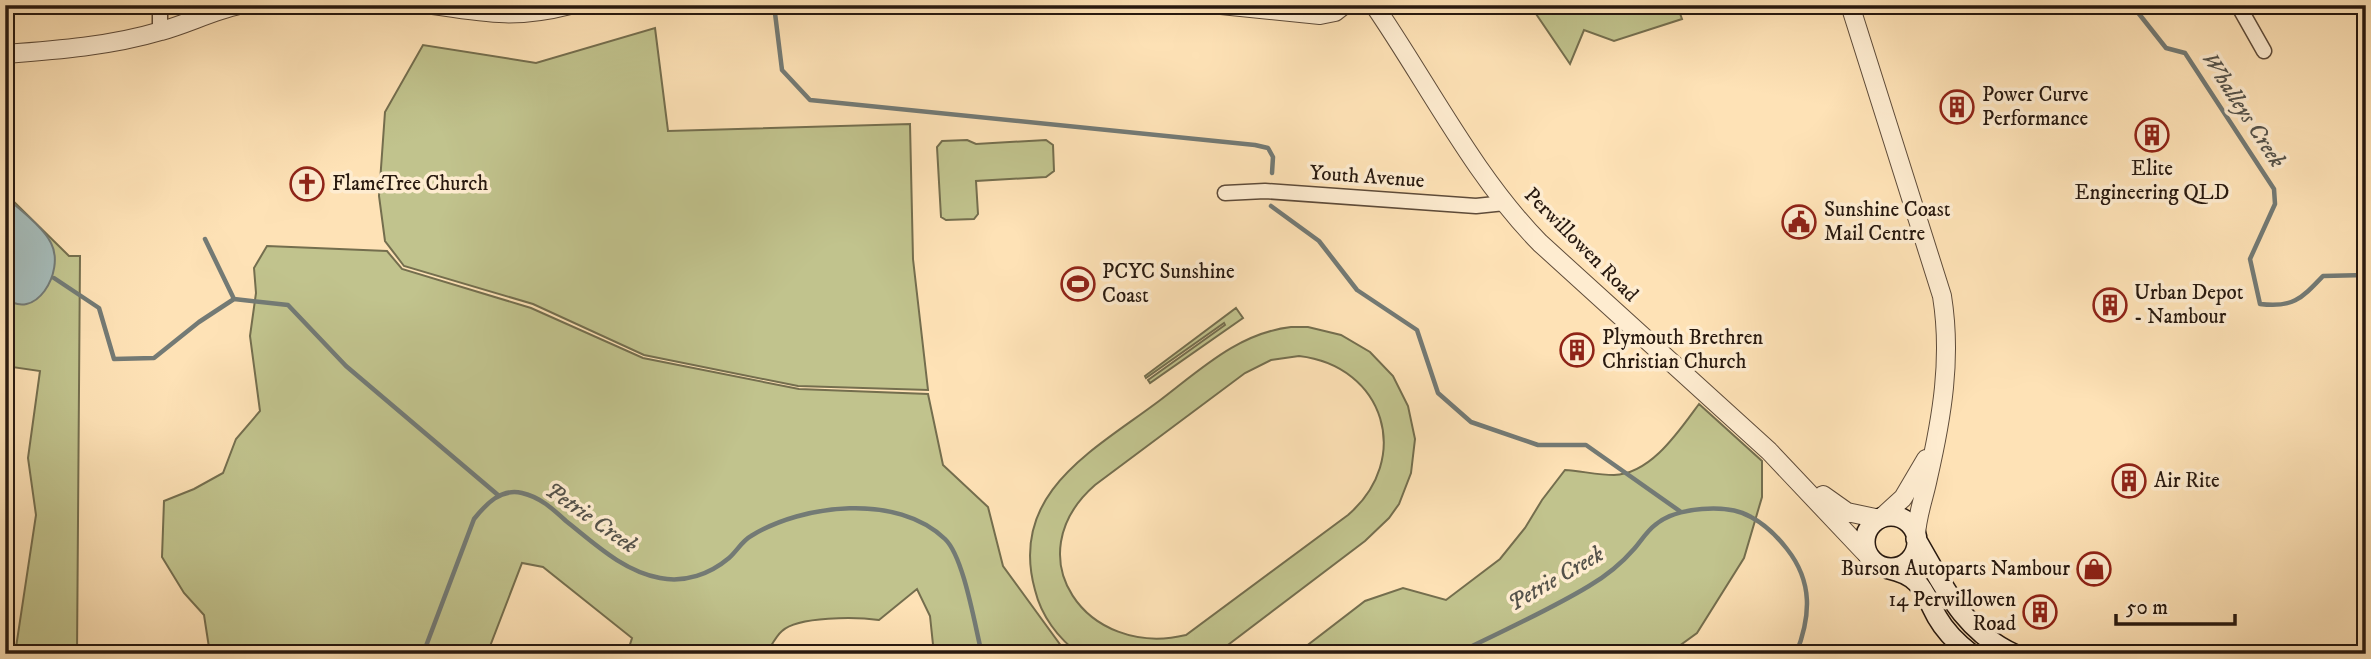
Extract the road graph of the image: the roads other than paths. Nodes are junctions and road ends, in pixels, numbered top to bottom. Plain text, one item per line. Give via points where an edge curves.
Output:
1 (160, 5) edge
2 (239, 5) edge
3 (433, 5) edge
4 (570, 5) edge
5 (1221, 5) edge
6 (1344, 5) edge
7 (1374, 5) edge
8 (1850, 5) edge
9 (2238, 5) edge
10 (160, 32) junction
11 (2264, 51) dead end
12 (5, 54) edge
13 (1225, 193) dead end
14 (1506, 203) junction
15 (1936, 440) junction
16 (1769, 451) junction
17 (1881, 518) junction
18 (1916, 537) junction
19 (1880, 564) junction
20 (1971, 654) edge
21 (2014, 654) edge

1 - 10 street
2 - 10 street
3 - 4 street via 501,15
5 - 6 street via 1320,15
7 - 14 street, Perwillowen Road
8 - 15 street via 1942,296 1947,345
9 - 11 street
10 - 12 street via 84,47
13 - 14 street, Youth Avenue via 1265,191 1476,206
14 - 16 street, Perwillowen Road via 1540,243
15 - 17 street via 1908,492
15 - 18 street
16 - 17 street, Perwillowen Road via 1839,508
16 - 19 street, Perwillowen Road
17 - 18 main road via 1900,518
17 - 19 main road via 1865,537 1866,549
18 - 19 main road via 1916,549 1903,565
18 - 21 main road via 1966,620 1986,639
19 - 20 main road, Perwillowen Road via 1907,573 1919,583 1942,624

